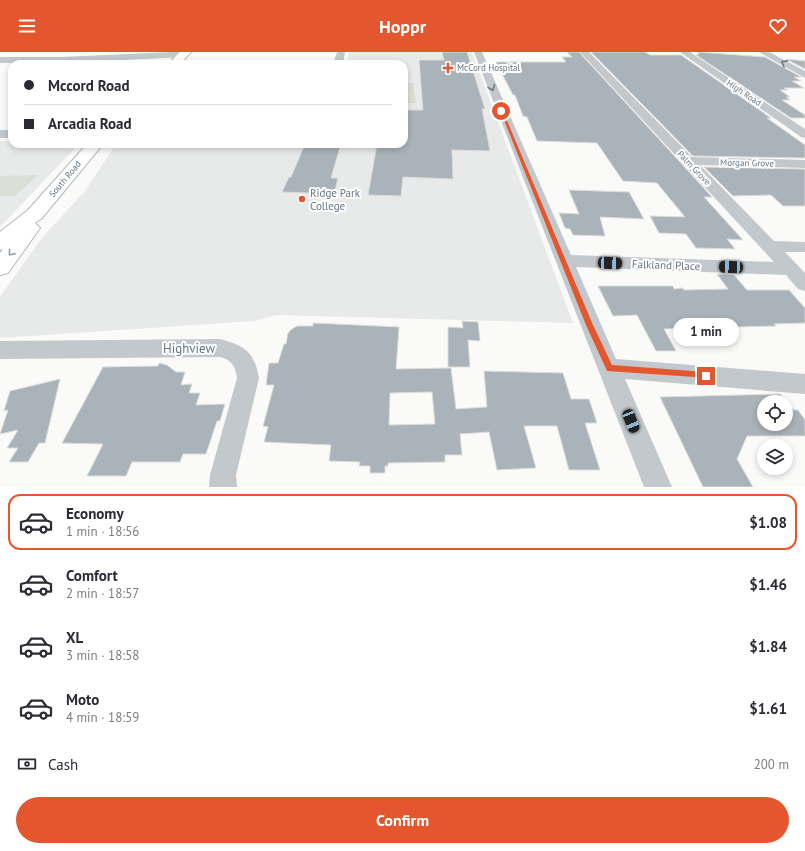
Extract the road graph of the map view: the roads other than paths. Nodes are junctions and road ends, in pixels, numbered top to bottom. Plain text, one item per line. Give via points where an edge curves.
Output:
1 (478, 52) edge
2 (584, 52) edge
3 (684, 52) edge
4 (763, 52) edge
5 (185, 53) edge
6 (0, 60) edge
7 (805, 75) edge
8 (805, 134) edge
9 (91, 148) edge
10 (688, 162) junction
11 (805, 164) edge
12 (35, 214) junction
13 (0, 243) edge
14 (769, 246) junction
15 (805, 247) edge
16 (564, 262) junction
17 (0, 268) edge
18 (791, 269) junction
19 (805, 284) edge
20 (0, 350) edge
21 (610, 368) junction
22 (805, 384) edge
23 (223, 487) edge
24 (658, 487) edge

1 -> 16 street
2 - 10 street, Palm Grove
3 - 8 street, High Road
7 -> 4 street
5 - 6 street via 62,60
9 - 12 main road, South Road
10 - 11 street, Morgan Grove
10 - 14 street, Palm Grove
12 - 13 main road, South Road
12 -> 17 main road, South Road via 25,236
14 - 15 street
14 - 18 street, Palm Grove
16 - 18 street, Falkland Place
16 - 21 street
18 - 19 street, Palm Grove
20 - 23 street, Highview via 220,348 236,352 246,362 248,378 223,475
21 - 22 street
21 - 24 street

